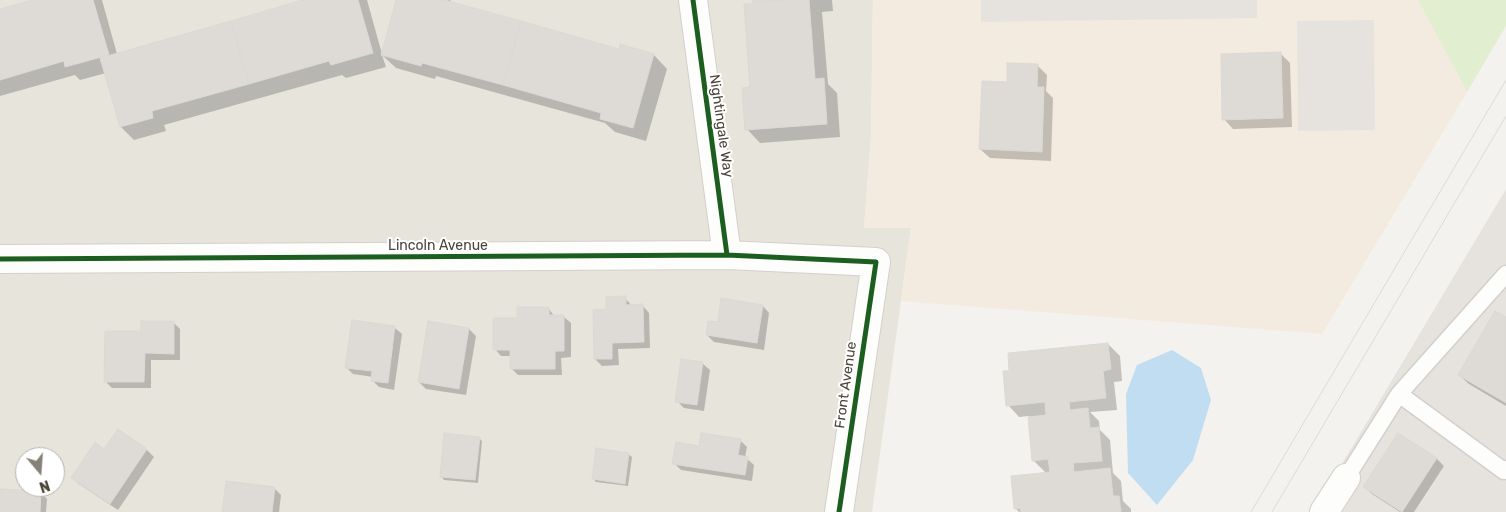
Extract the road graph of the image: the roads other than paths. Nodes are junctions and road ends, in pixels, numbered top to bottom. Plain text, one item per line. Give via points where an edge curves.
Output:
1 (693, 0) edge
2 (727, 255) junction
3 (0, 260) edge
4 (876, 262) joint
5 (1506, 274) edge
6 (1399, 394) junction
7 (1506, 469) edge
8 (1346, 478) joint
9 (839, 512) edge
10 (1324, 512) edge

1 - 2 street, Nightingale Way
2 - 3 street, Lincoln Avenue
2 - 4 street, Lincoln Avenue
4 - 9 street, Front Avenue
5 - 6 lane
6 - 7 lane via 1504,471
6 - 8 lane
8 - 10 street

